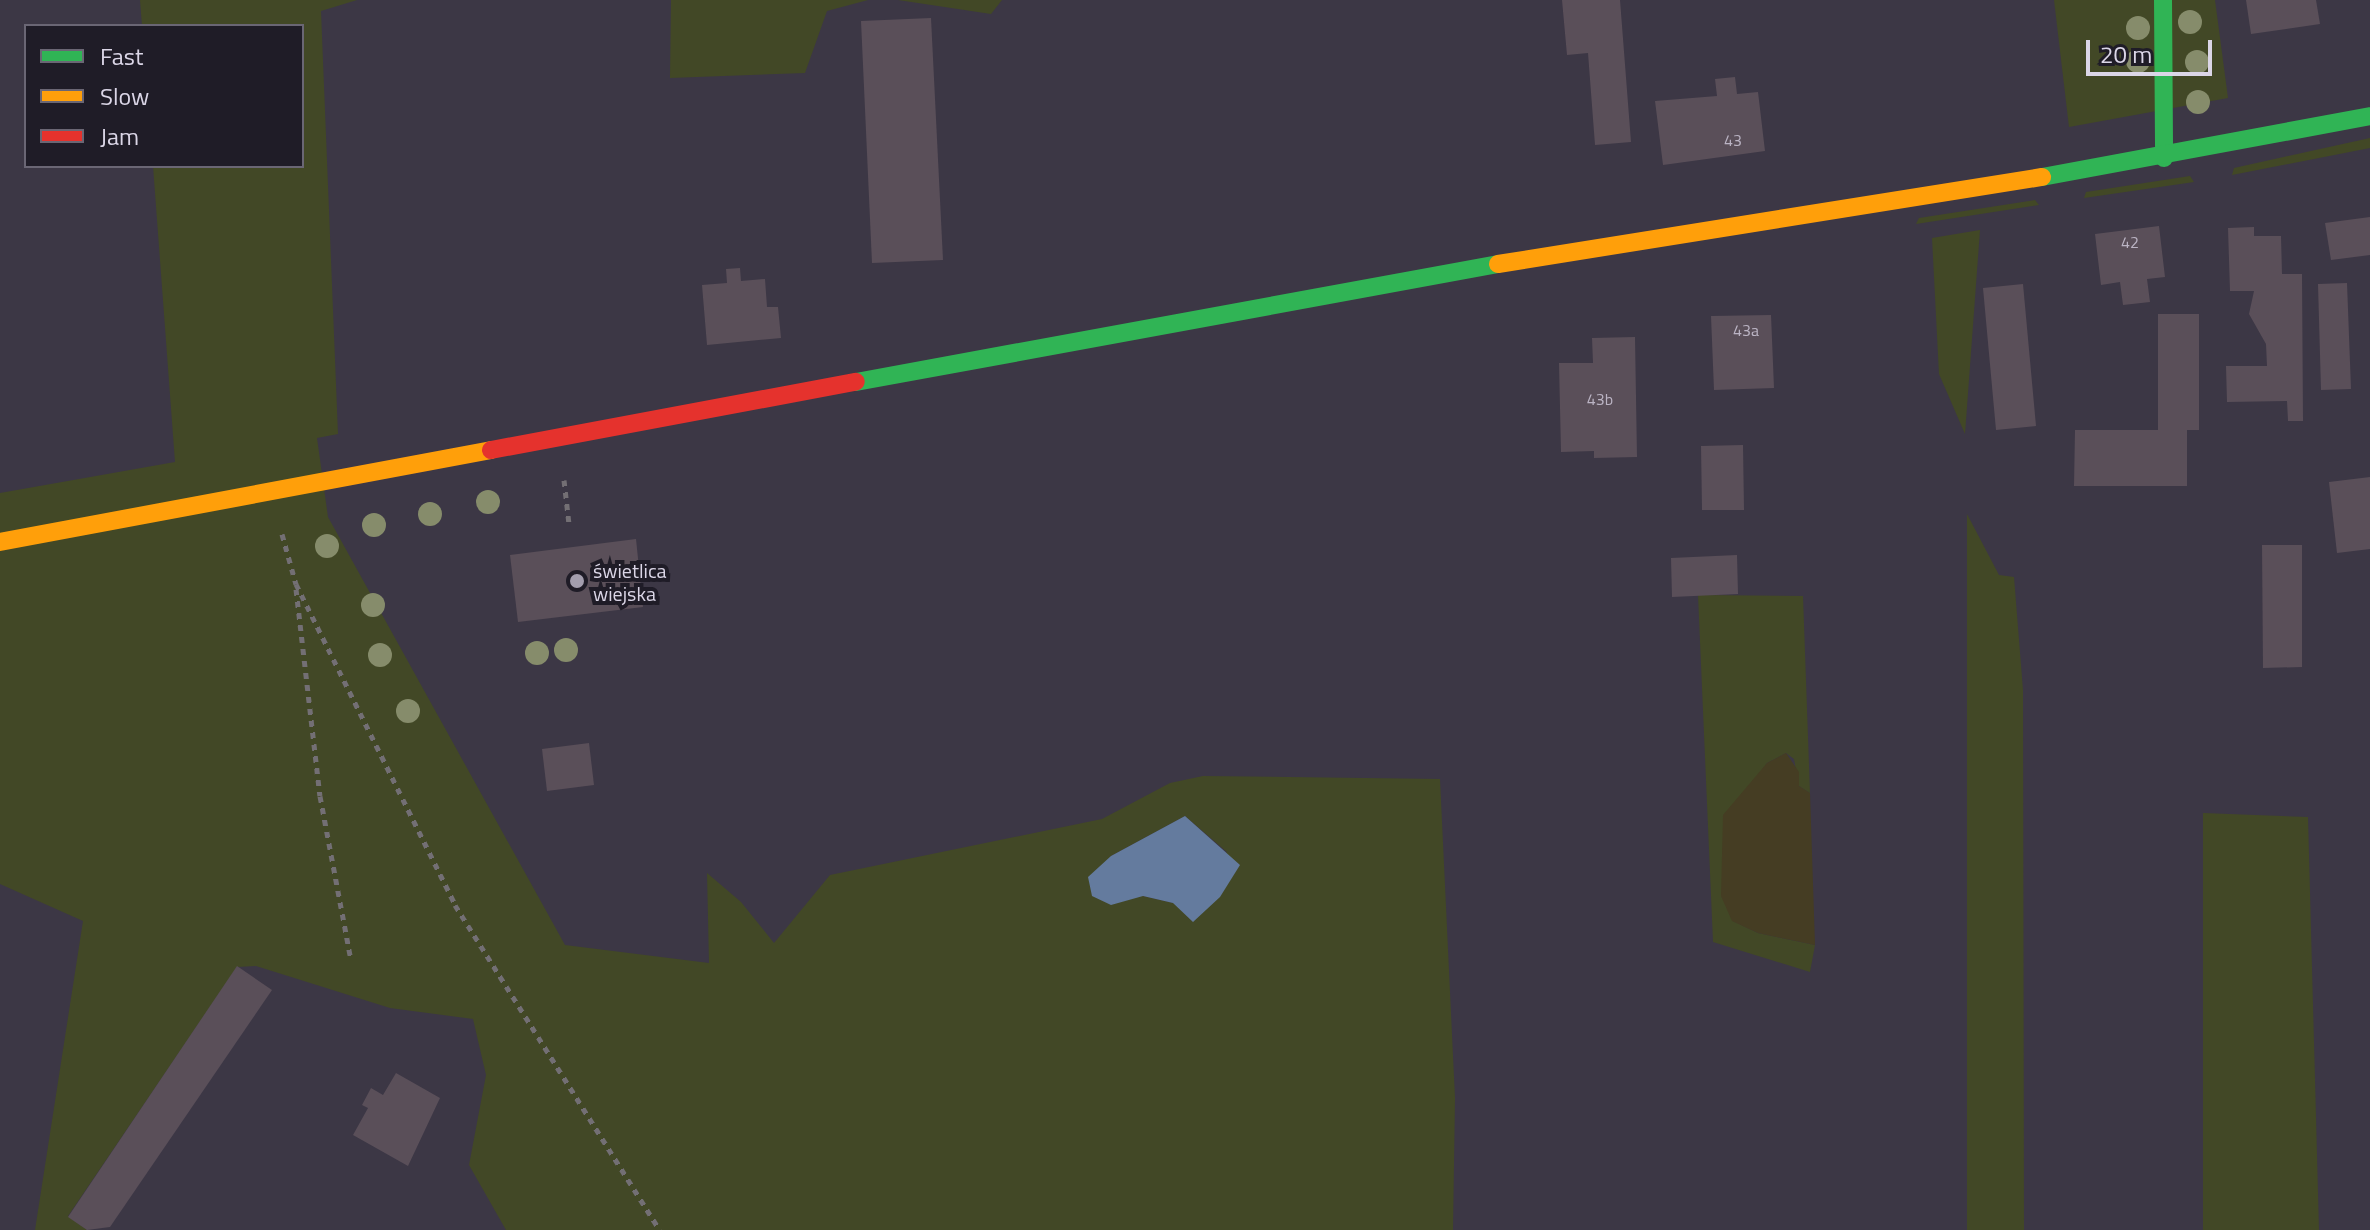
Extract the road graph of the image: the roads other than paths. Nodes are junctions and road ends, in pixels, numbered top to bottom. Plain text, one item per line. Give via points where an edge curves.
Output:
1 (2163, 0) edge
2 (2370, 116) edge
3 (2164, 158) junction
4 (0, 542) edge

1 - 3 street
2 - 3 street
3 - 4 street via 1408,278

